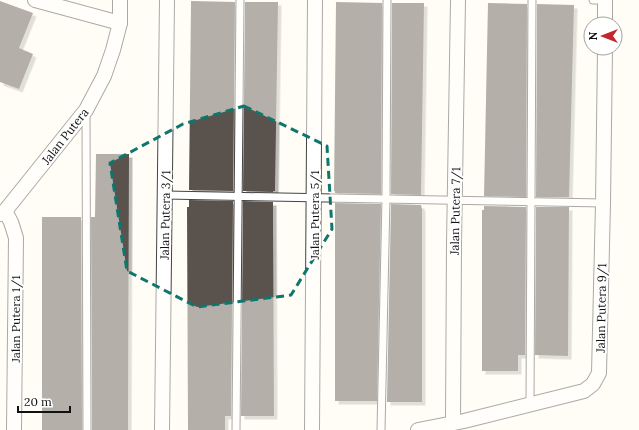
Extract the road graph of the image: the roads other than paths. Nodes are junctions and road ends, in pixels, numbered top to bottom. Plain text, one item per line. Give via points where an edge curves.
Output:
1 (36, 0) edge
2 (120, 0) edge
3 (167, 0) edge
4 (240, 0) edge
5 (315, 0) edge
6 (387, 0) edge
7 (458, 0) edge
8 (532, 0) edge
9 (593, 0) edge
10 (605, 0) edge
11 (78, 6) edge
12 (605, 16) edge
13 (120, 23) junction
14 (605, 56) edge
15 (86, 110) junction
16 (165, 195) junction
17 (239, 196) junction
18 (314, 197) junction
19 (386, 198) junction
20 (455, 199) junction
21 (531, 201) junction
22 (603, 203) junction
23 (2, 213) edge
24 (530, 404) junction
25 (453, 423) junction
26 (14, 430) edge
27 (87, 430) edge
28 (162, 430) edge
29 (236, 430) edge
30 (312, 430) edge
31 (381, 430) edge
32 (418, 430) edge

1 - 11 street
2 - 13 street, Jalan Putera
3 - 16 street, Jalan Putera 3/1
4 - 17 lane
5 - 18 street, Jalan Putera 5/1
6 - 19 lane
7 - 20 street, Jalan Putera 7/1
8 - 21 lane
9 - 10 lane
10 - 12 street
11 - 13 street
13 - 15 street, Jalan Putera via 104,76
14 - 22 street, Jalan Putera 9/1
15 - 23 street, Jalan Putera
15 - 27 lane
16 - 17 lane
16 - 28 street, Jalan Putera 3/1
17 - 18 lane
17 - 29 lane
18 - 19 lane
18 - 30 street, Jalan Putera 5/1
19 - 20 lane
19 - 31 lane
20 - 21 lane
20 - 25 street, Jalan Putera 7/1
21 - 22 lane
21 - 24 lane
22 - 24 street, Jalan Putera 9/1 via 599,373 593,384 584,391
23 - 26 street, Jalan Putera 1/1 via 10,222 16,238
24 - 25 street, Jalan Putera 9/1
25 - 32 street, Jalan Putera 9/1

